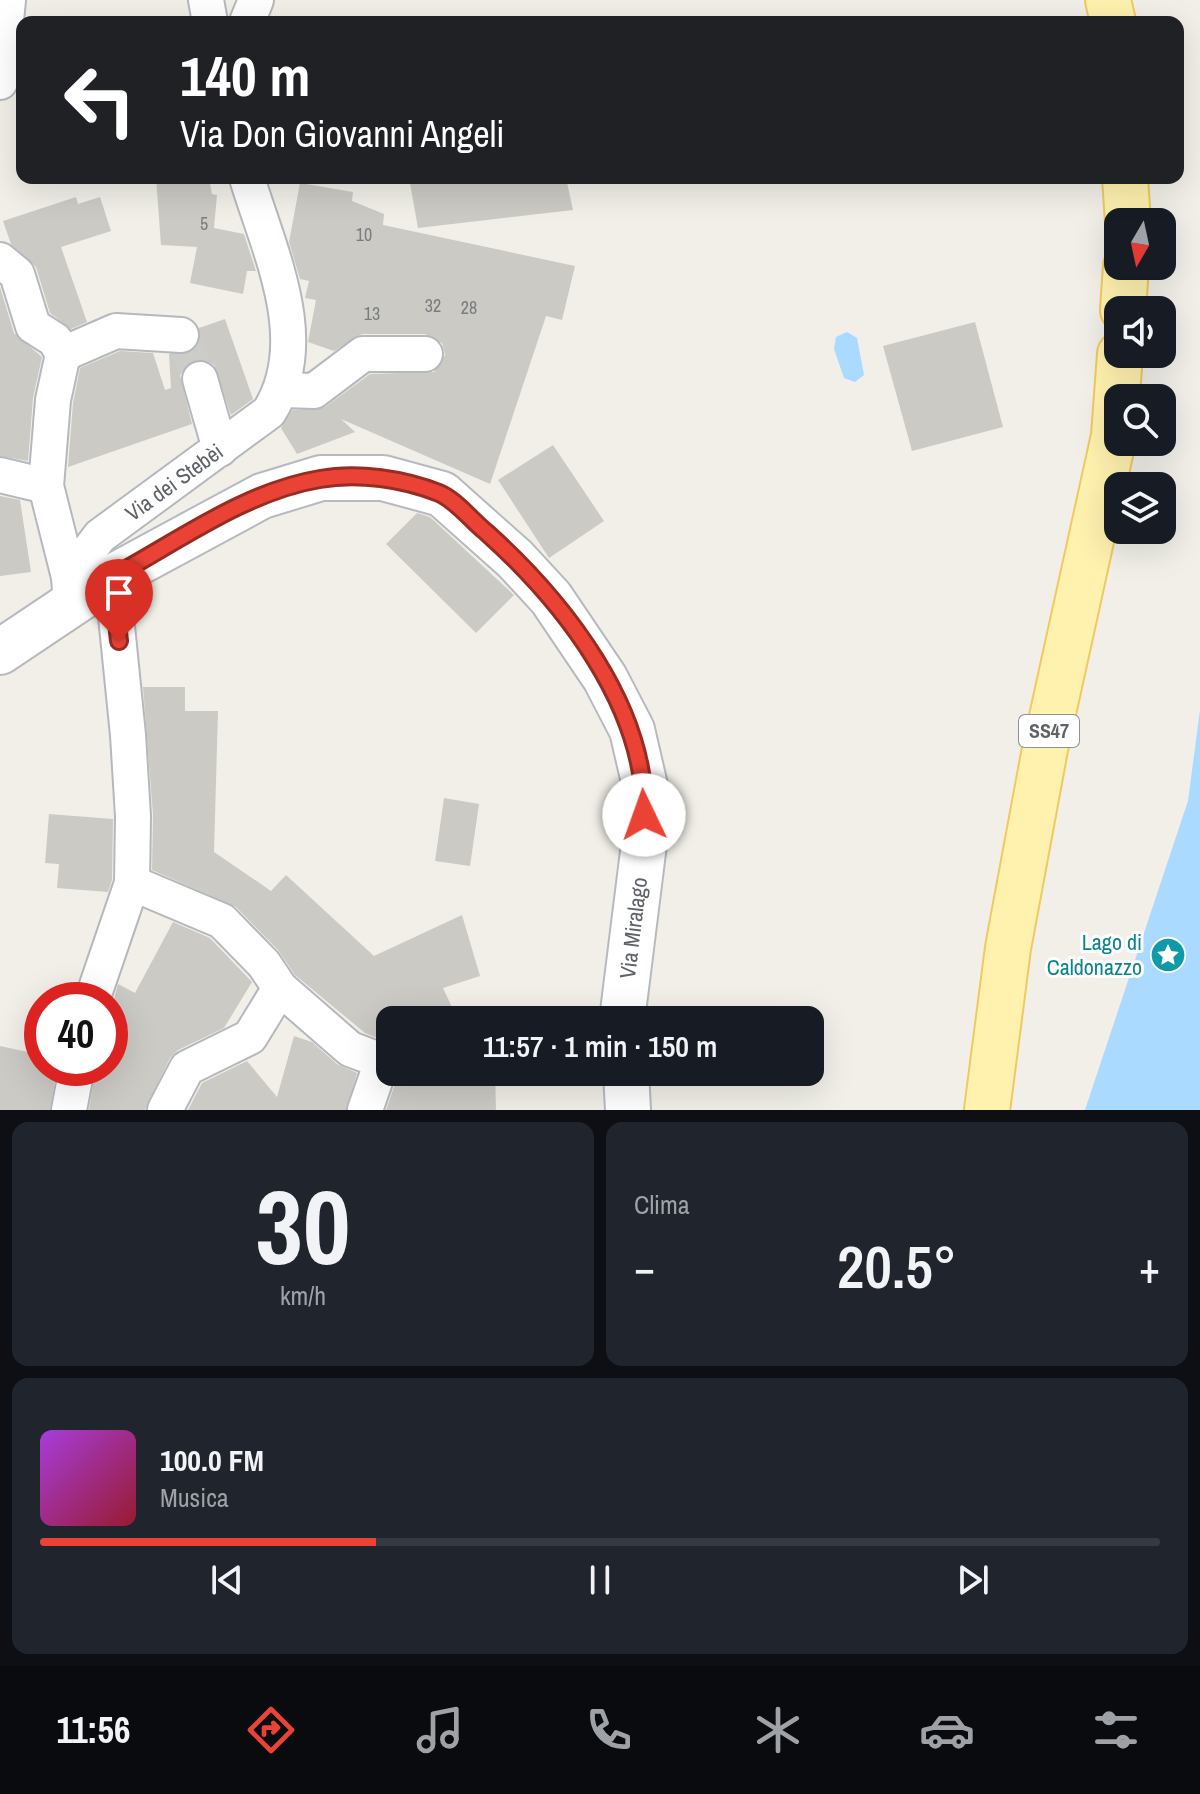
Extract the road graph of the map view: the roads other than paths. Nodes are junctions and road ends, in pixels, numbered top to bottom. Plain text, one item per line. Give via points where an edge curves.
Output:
1 (8, 0) edge
2 (0, 82) edge
3 (249, 184) edge
4 (1125, 184) edge
5 (1127, 208) edge
6 (0, 260) edge
7 (181, 335) dead end
8 (63, 354) junction
9 (425, 354) dead end
10 (1119, 368) edge
11 (286, 378) junction
12 (200, 379) tunnel mouth
13 (220, 449) junction
14 (0, 475) edge
15 (46, 486) junction
16 (112, 577) junction
17 (69, 590) junction
18 (0, 652) edge
19 (132, 883) junction
20 (98, 982) edge
21 (280, 988) junction
22 (624, 1006) edge
23 (74, 1086) edge
24 (627, 1086) edge
25 (69, 1110) edge
26 (165, 1110) edge
27 (365, 1110) edge
28 (628, 1110) edge
29 (987, 1110) edge

1 - 2 street
3 - 11 street via 285,303
4 - 5 main road
6 - 8 street via 17,274 33,326 55,340
7 - 8 street via 116,331
8 - 15 street via 53,400
9 - 11 street via 363,354 314,391
10 - 29 main road, SS47 via 1114,436 1045,749 1008,948
11 - 13 street, Via dei Stebèi via 269,412
12 - 13 street
13 - 17 street, Via dei Stebèi via 100,536
14 - 15 street
15 - 17 street
16 - 17 street, Via Miralago
16 - 19 street via 128,735
16 - 22 street, Via Miralago via 262,496 321,478 383,478 442,494 551,598 605,678 632,730 645,786 644,844
17 - 18 street, Via Miralago
19 - 20 street
19 - 21 street via 222,921
21 - 26 street via 250,1037 187,1068
21 - 27 street via 350,1049 382,1061
23 - 25 street
24 - 28 street

